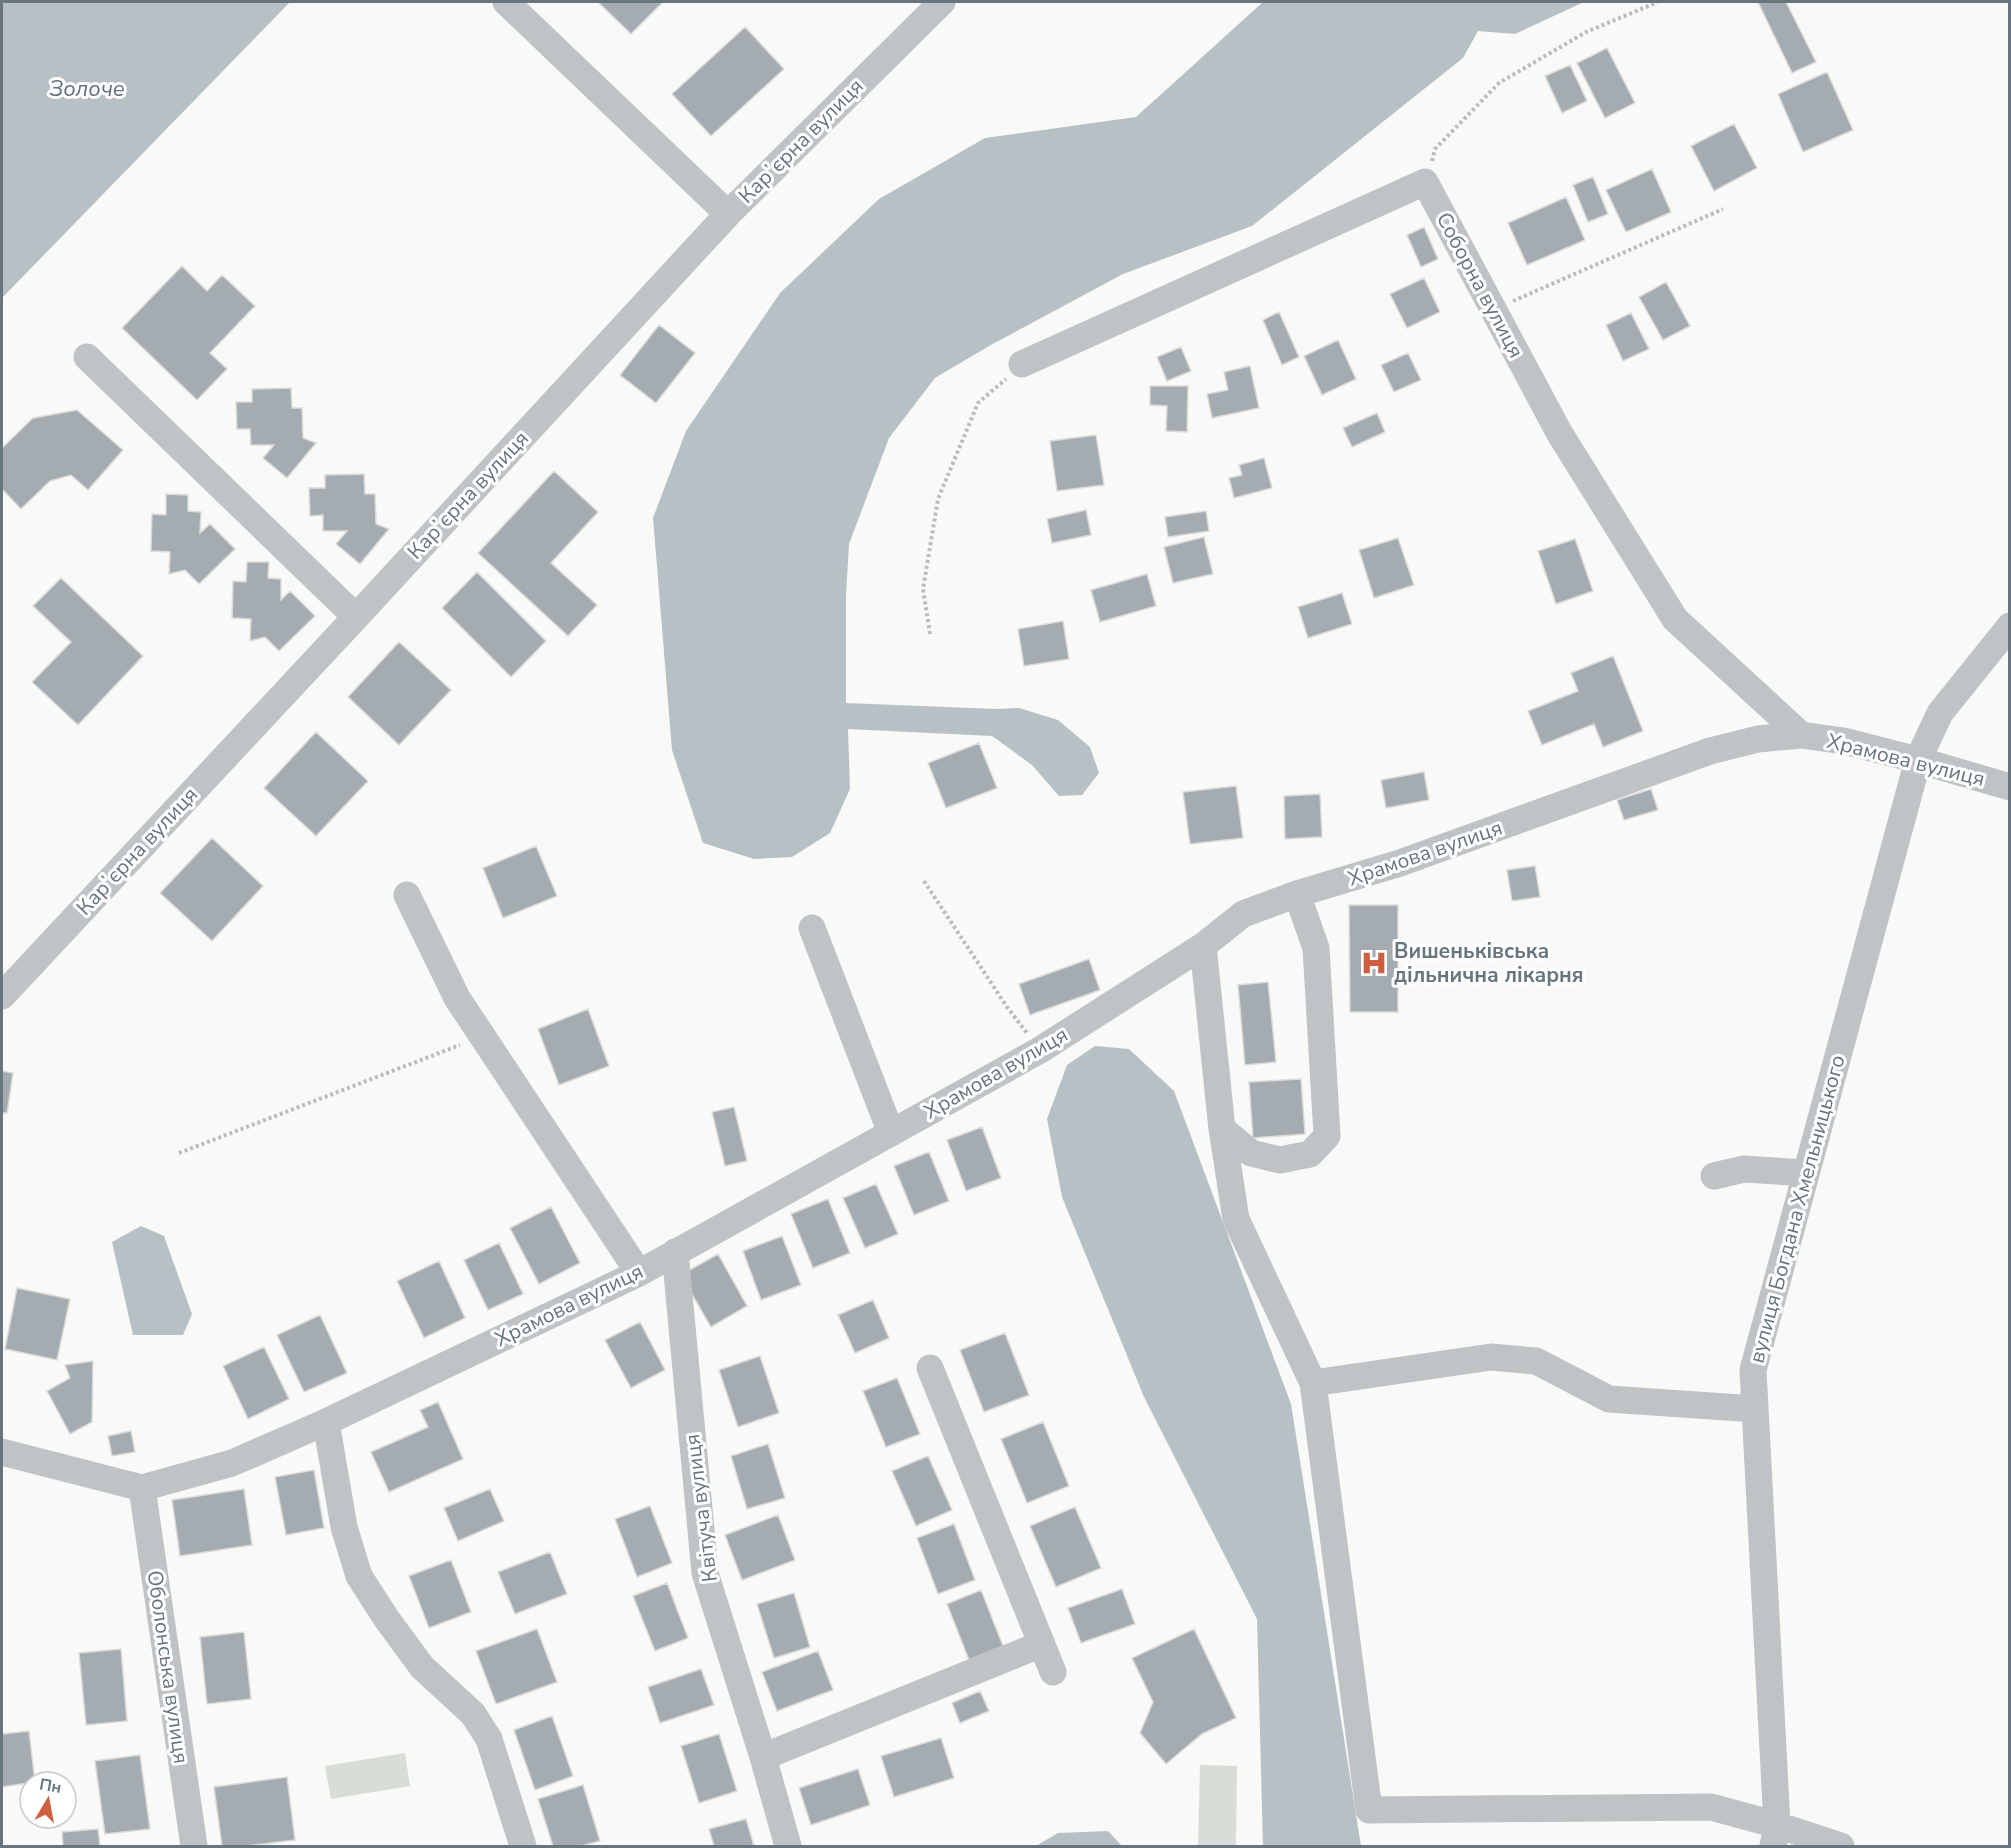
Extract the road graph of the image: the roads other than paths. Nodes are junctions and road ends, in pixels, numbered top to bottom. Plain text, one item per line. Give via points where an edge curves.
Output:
1 (506, 2) edge
2 (942, 2) edge
3 (728, 214) junction
4 (87, 357) dead end
5 (1022, 364) road end
6 (356, 616) junction
7 (2010, 626) edge
8 (1801, 735) junction
9 (1918, 760) junction
10 (2010, 787) edge
11 (1297, 894) junction
12 (407, 895) dead end
13 (812, 928) dead end
14 (1203, 946) junction
15 (2, 996) edge
16 (1222, 1129) junction
17 (891, 1133) junction
18 (1806, 1173) junction
19 (1714, 1176) dead end
20 (675, 1252) junction
21 (639, 1273) junction
22 (930, 1368) dead end
23 (1313, 1383) junction
24 (1755, 1409) junction
25 (326, 1422) junction
26 (2, 1452) edge
27 (142, 1488) junction
28 (1042, 1644) junction
29 (1053, 1672) dead end
30 (763, 1757) junction
31 (1775, 1836) edge
32 (194, 1846) edge
33 (522, 1846) edge
34 (788, 1846) edge
35 (1841, 1846) edge

1 - 3 street
2 - 3 street, Карʼєрна вулиця
3 - 6 street, Карʼєрна вулиця
4 - 6 street
5 - 8 street, Соборна вулиця via 1425,182 1560,434 1675,618
6 - 15 street, Карʼєрна вулиця
7 - 9 street via 1940,713
8 - 9 street, Храмова вулиця via 1844,741
8 - 11 street, Храмова вулиця via 1758,739 1710,751 1400,864
9 - 10 street, Храмова вулиця
9 - 18 street, вулиця Богдана Хмельницького
11 - 14 street, Храмова вулиця via 1243,914
11 - 16 street via 1316,948 1327,1136 1310,1154 1280,1160 1251,1153
12 - 21 street via 457,998
13 - 17 street
14 - 16 street
14 - 17 street, Храмова вулиця via 1040,1050
16 - 23 street via 1236,1219
17 - 20 street, Храмова вулиця
18 - 19 street via 1744,1169
18 - 24 street, вулиця Богдана Хмельницького via 1753,1370
20 - 21 street, Храмова вулиця
20 - 30 street, Квітуча вулиця via 705,1573
21 - 25 street, Храмова вулиця
22 - 28 street
23 - 24 street via 1491,1357 1536,1361 1609,1398
23 - 31 street via 1369,1810 1711,1807
24 - 31 street, вулиця Богдана Хмельницького
25 - 27 street, Храмова вулиця via 232,1463
25 - 33 street via 344,1527 359,1576 422,1667 473,1714 489,1739
26 - 27 street, Храмова вулиця
27 - 32 street, Оболонська вулиця
28 - 29 street
28 - 30 street
30 - 34 street, Квітуча вулиця
31 - 35 street

